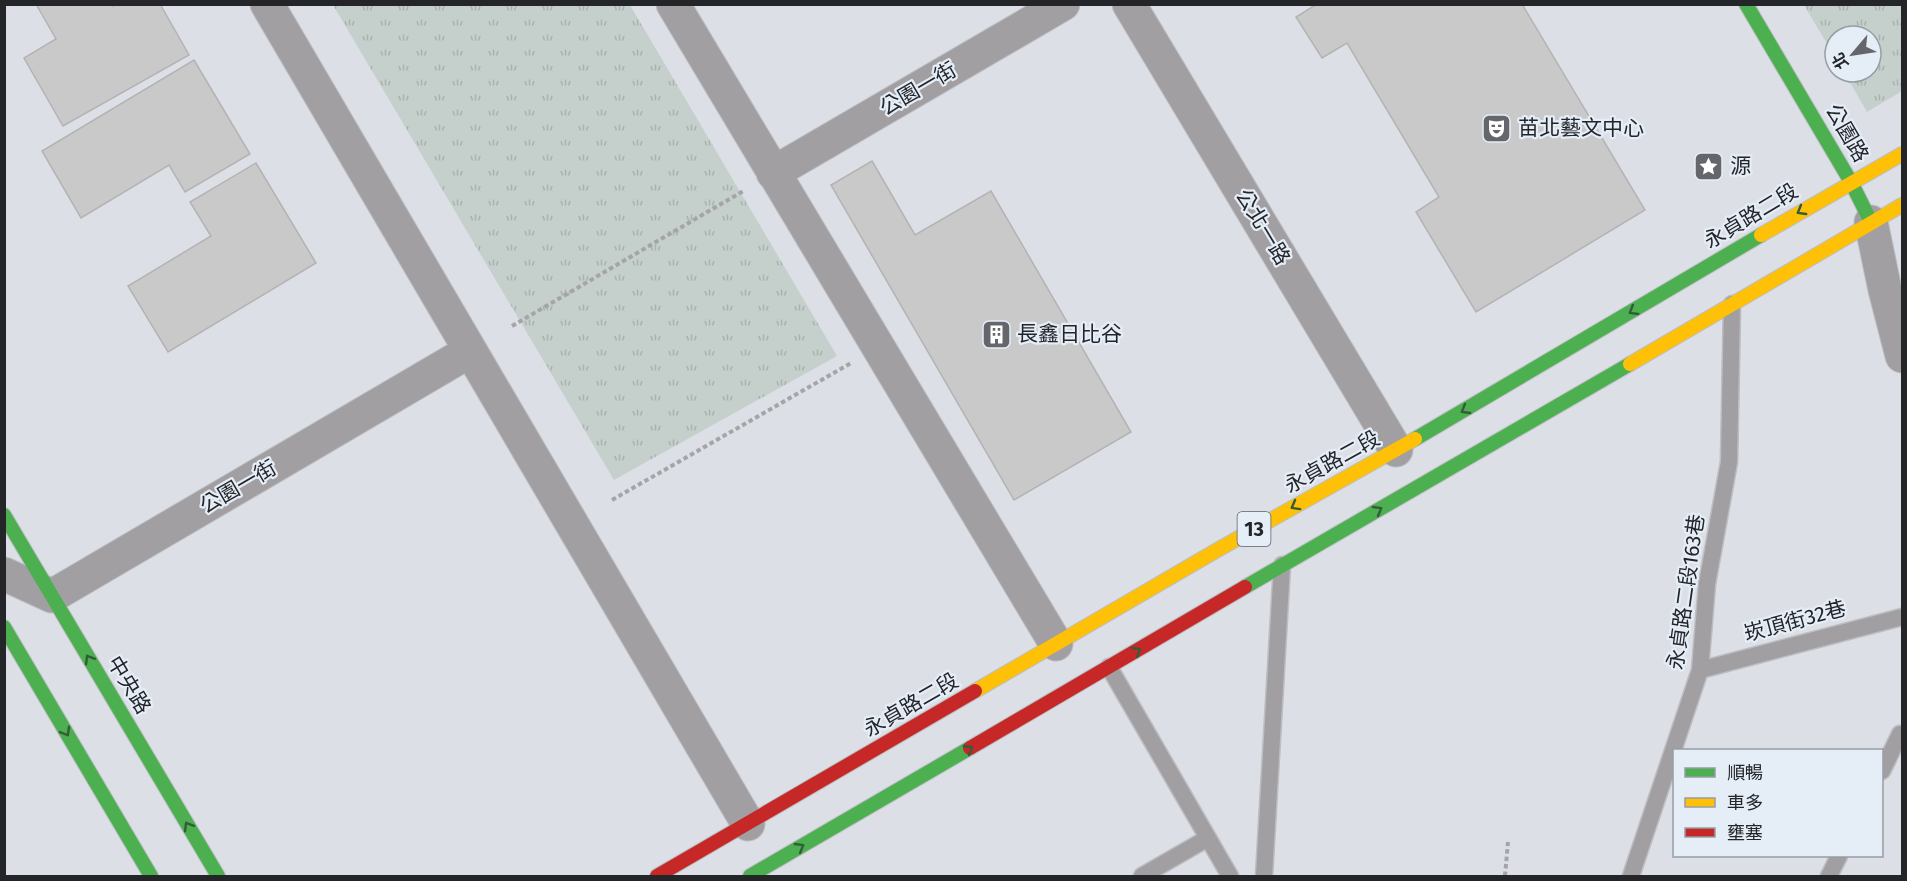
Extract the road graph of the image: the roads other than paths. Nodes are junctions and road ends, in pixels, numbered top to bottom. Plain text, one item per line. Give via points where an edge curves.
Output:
1 (267, 4) edge
2 (673, 4) edge
3 (1063, 4) edge
4 (1129, 4) edge
5 (1746, 4) edge
6 (1902, 154) edge
7 (773, 173) junction
8 (1851, 182) junction
9 (1902, 205) edge
10 (1871, 222) junction
11 (1732, 304) junction
12 (470, 351) junction
13 (1902, 356) edge
14 (1396, 450) junction
15 (4, 515) edge
16 (1282, 565) junction
17 (4, 574) edge
18 (51, 596) junction
19 (1902, 617) edge
20 (4, 627) edge
21 (1056, 644) junction
22 (1109, 667) junction
23 (1700, 670) junction
24 (1902, 734) edge
25 (1674, 749) edge
26 (1673, 751) edge
27 (1883, 767) edge
28 (748, 824) junction
29 (1208, 838) junction
30 (1838, 857) edge
31 (764, 873) edge
32 (151, 876) edge
33 (218, 876) edge
34 (657, 876) edge
35 (1142, 876) edge
36 (1230, 876) edge
37 (1264, 876) edge
38 (1631, 876) edge
39 (1829, 876) edge

1 - 12 street
2 - 7 street
3 - 7 street, 公園一街
4 - 14 street, 公北一路
5 - 8 main road, 公園路
6 - 8 main road, 永貞路二段 / 13
7 - 21 street
8 - 10 main road, 公園路
8 -> 14 main road, 永貞路二段 / 13
9 - 10 main road, 13
10 - 11 main road, 13
10 - 13 street
16 -> 11 main road, 13
11 - 23 lane, 永貞路二段163巷 via 1729,462 1707,584
12 - 18 street, 公園一街
12 - 28 street
14 -> 21 main road, 永貞路二段 / 13 via 1222,554
15 - 18 main road, 中央路
22 -> 16 main road, 13 via 1239,584
16 - 37 lane
17 - 18 street
33 -> 18 main road, 中央路
19 - 23 lane, 崁頂街32巷
20 -> 32 main road
21 - 28 main road, 永貞路二段 / 13
22 - 29 lane
31 -> 22 main road, 13
23 - 25 lane, 永貞路二段163巷
24 - 27 lane
26 - 38 lane, 永貞路二段163巷
28 - 34 main road, 永貞路二段 / 13
29 - 35 lane
29 - 36 lane
30 - 39 lane

